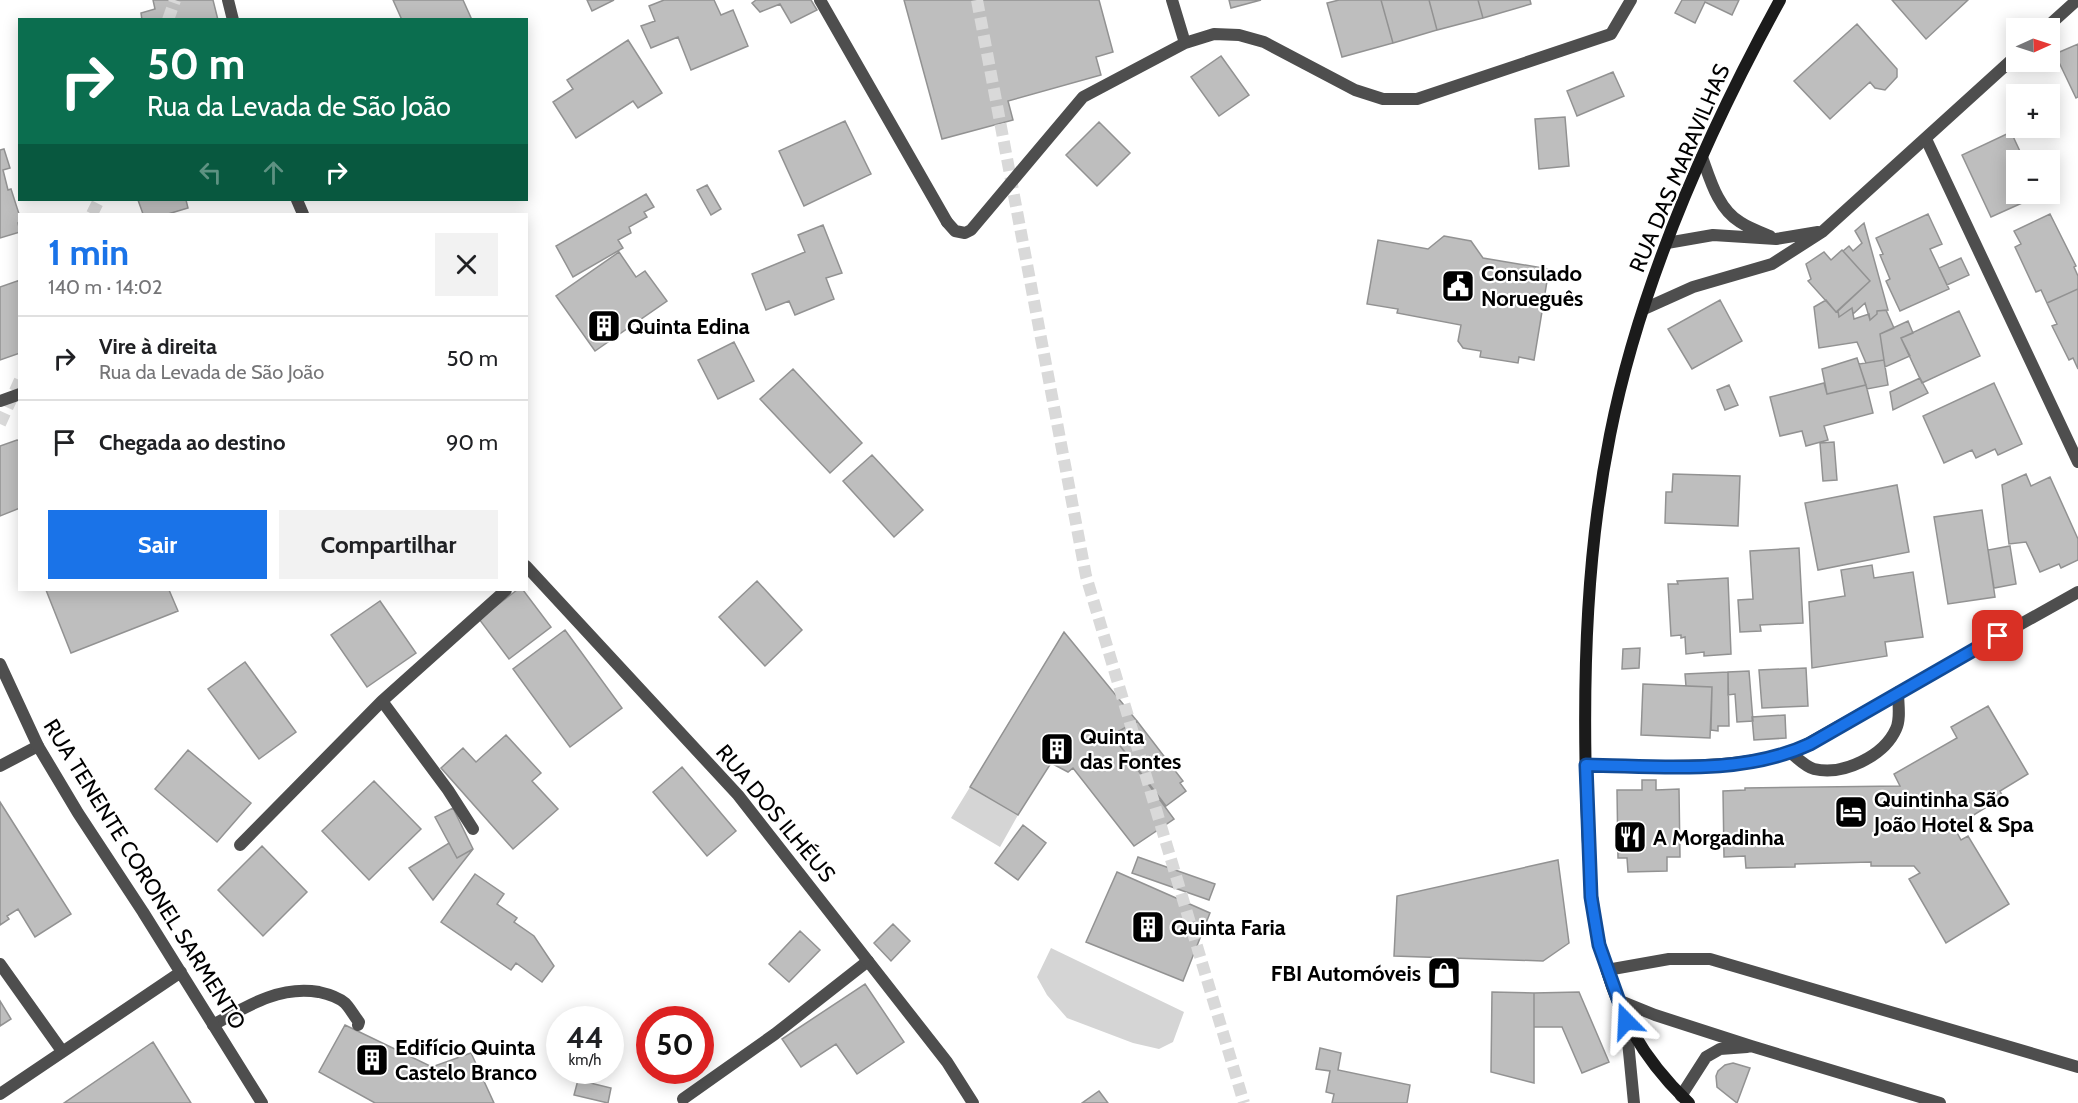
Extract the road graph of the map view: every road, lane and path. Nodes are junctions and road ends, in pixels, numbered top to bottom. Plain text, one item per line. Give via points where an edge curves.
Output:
1 (228, 0) edge
2 (820, 0) edge
3 (1172, 0) edge
4 (1631, 0) edge
5 (1780, 0) edge
6 (2077, 0) edge
7 (232, 18) edge
8 (2057, 18) edge
9 (1185, 43) junction
10 (2006, 65) edge
11 (1926, 139) junction
12 (1702, 157) junction
13 (1822, 231) junction
14 (1776, 239) junction
15 (1666, 243) junction
16 (1644, 309) junction
17 (18, 395) edge
18 (0, 401) edge
19 (2078, 462) edge
20 (528, 570) edge
21 (505, 591) edge
22 (2078, 592) edge
23 (0, 664) edge
24 (1898, 692) junction
25 (382, 701) junction
26 (38, 746) junction
27 (1791, 753) junction
28 (1586, 765) junction
29 (0, 766) edge
30 (473, 829) dead end
31 (240, 845) dead end
32 (868, 961) junction
33 (0, 964) edge
34 (1607, 970) junction
35 (181, 972) junction
36 (1618, 1000) junction
37 (1626, 1021) junction
38 (213, 1025) junction
39 (358, 1025) dead end
40 (1751, 1046) junction
41 (62, 1051) junction
42 (2078, 1067) edge
43 (0, 1094) edge
44 (683, 1099) dead end
45 (1685, 1100) edge
46 (262, 1103) edge
47 (973, 1103) edge
48 (1634, 1103) edge
49 (1940, 1103) edge

1 - 7 street
2 - 9 street via 951,226 965,233 1083,97
3 - 9 street
4 - 9 street via 1611,34 1417,99 1383,99 1355,90 1264,42 1239,35 1214,34
5 - 12 main road, RUA DAS MARAVILHAS
6 - 8 street
10 - 11 street
11 - 13 street
11 - 19 street
12 - 14 street via 1721,203 1733,217
12 - 15 main road, RUA DAS MARAVILHAS
13 - 14 street
13 - 16 street via 1772,264 1693,287
14 - 15 street via 1713,235
15 - 16 main road, RUA DAS MARAVILHAS
16 - 28 main road, RUA DAS MARAVILHAS via 1610,434 1592,550 1586,634
17 - 18 street
20 - 32 street, RUA DOS ILHÉUS via 738,795
21 - 25 street
22 - 24 street
23 - 26 street, RUA TENENTE CORONEL SARMENTO
24 - 27 street
24 - 27 street via 1897,727 1886,745 1863,760 1835,770 1812,769
25 - 30 street
25 - 31 street
26 - 29 street
26 - 35 street, RUA TENENTE CORONEL SARMENTO
27 - 28 street via 1725,765
28 - 34 main road, RUA DAS MARAVILHAS via 1591,897
32 - 44 street
32 - 47 street, RUA DOS ILHÉUS via 947,1062
33 - 41 street
34 - 36 main road, RUA DAS MARAVILHAS
34 - 42 street via 1669,958 1710,959
35 - 38 street, RUA TENENTE CORONEL SARMENTO
35 - 41 street
36 - 37 main road, RUA DAS MARAVILHAS
36 - 40 street
37 - 45 main road via 1658,1071
37 - 48 street, RUA DAS MARAVILHAS
38 - 39 street via 277,993 306,990 328,994 344,1003
38 - 46 street, RUA TENENTE CORONEL SARMENTO
40 - 45 street via 1720,1049 1706,1057
40 - 49 street
41 - 43 street

